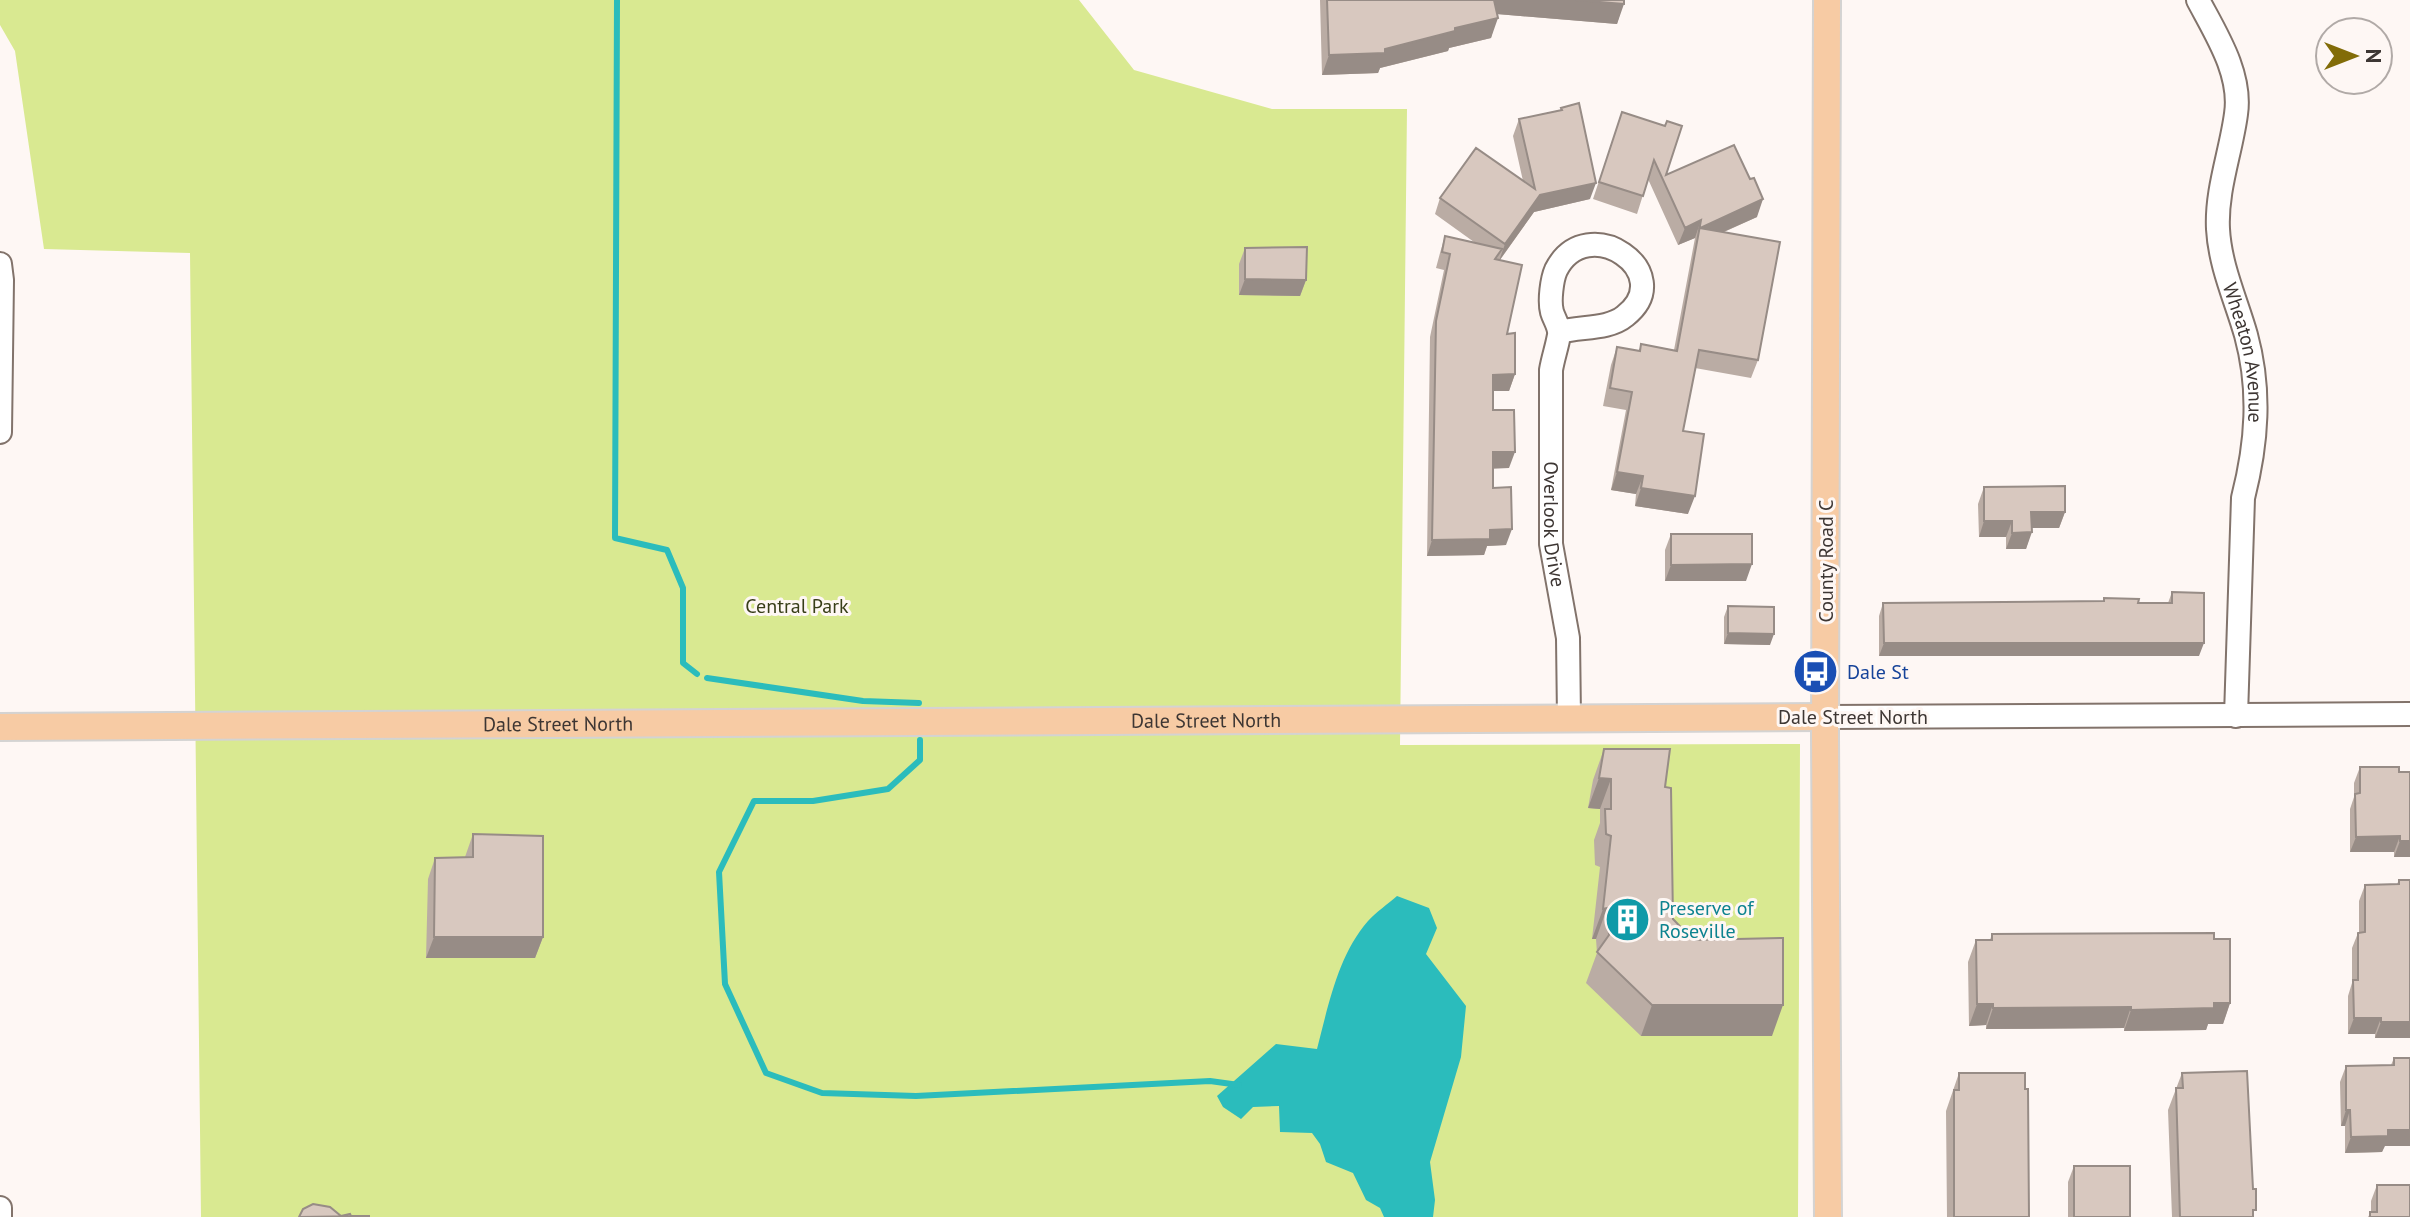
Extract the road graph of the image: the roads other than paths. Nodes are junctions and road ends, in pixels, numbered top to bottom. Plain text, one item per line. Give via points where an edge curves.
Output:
1 (1827, 0) edge
2 (2198, 0) edge
3 (0, 264) edge
4 (1560, 332) junction
5 (0, 432) edge
6 (2410, 714) edge
7 (2236, 716) junction
8 (1825, 717) junction
9 (1569, 718) junction
10 (0, 727) edge
11 (0, 1208) edge
12 (0, 1217) edge
13 (1828, 1217) edge

1 - 8 main road, County Road C
2 - 7 street, Wheaton Avenue via 2230,65 2236,90 2218,227 2257,399 2252,463 2243,498
3 - 5 street
4 - 4 street, Overlook Drive via 1606,325 1635,305 1641,289 1629,256 1595,245 1575,248 1562,260 1554,274 1551,310
4 - 9 street, Overlook Drive via 1551,370 1550,524 1568,638
6 - 7 street, Dale Street North
7 - 8 street, Dale Street North
8 - 9 main road, Dale Street North
8 - 13 main road, County Road C
9 - 10 main road, Dale Street North
11 - 12 street

